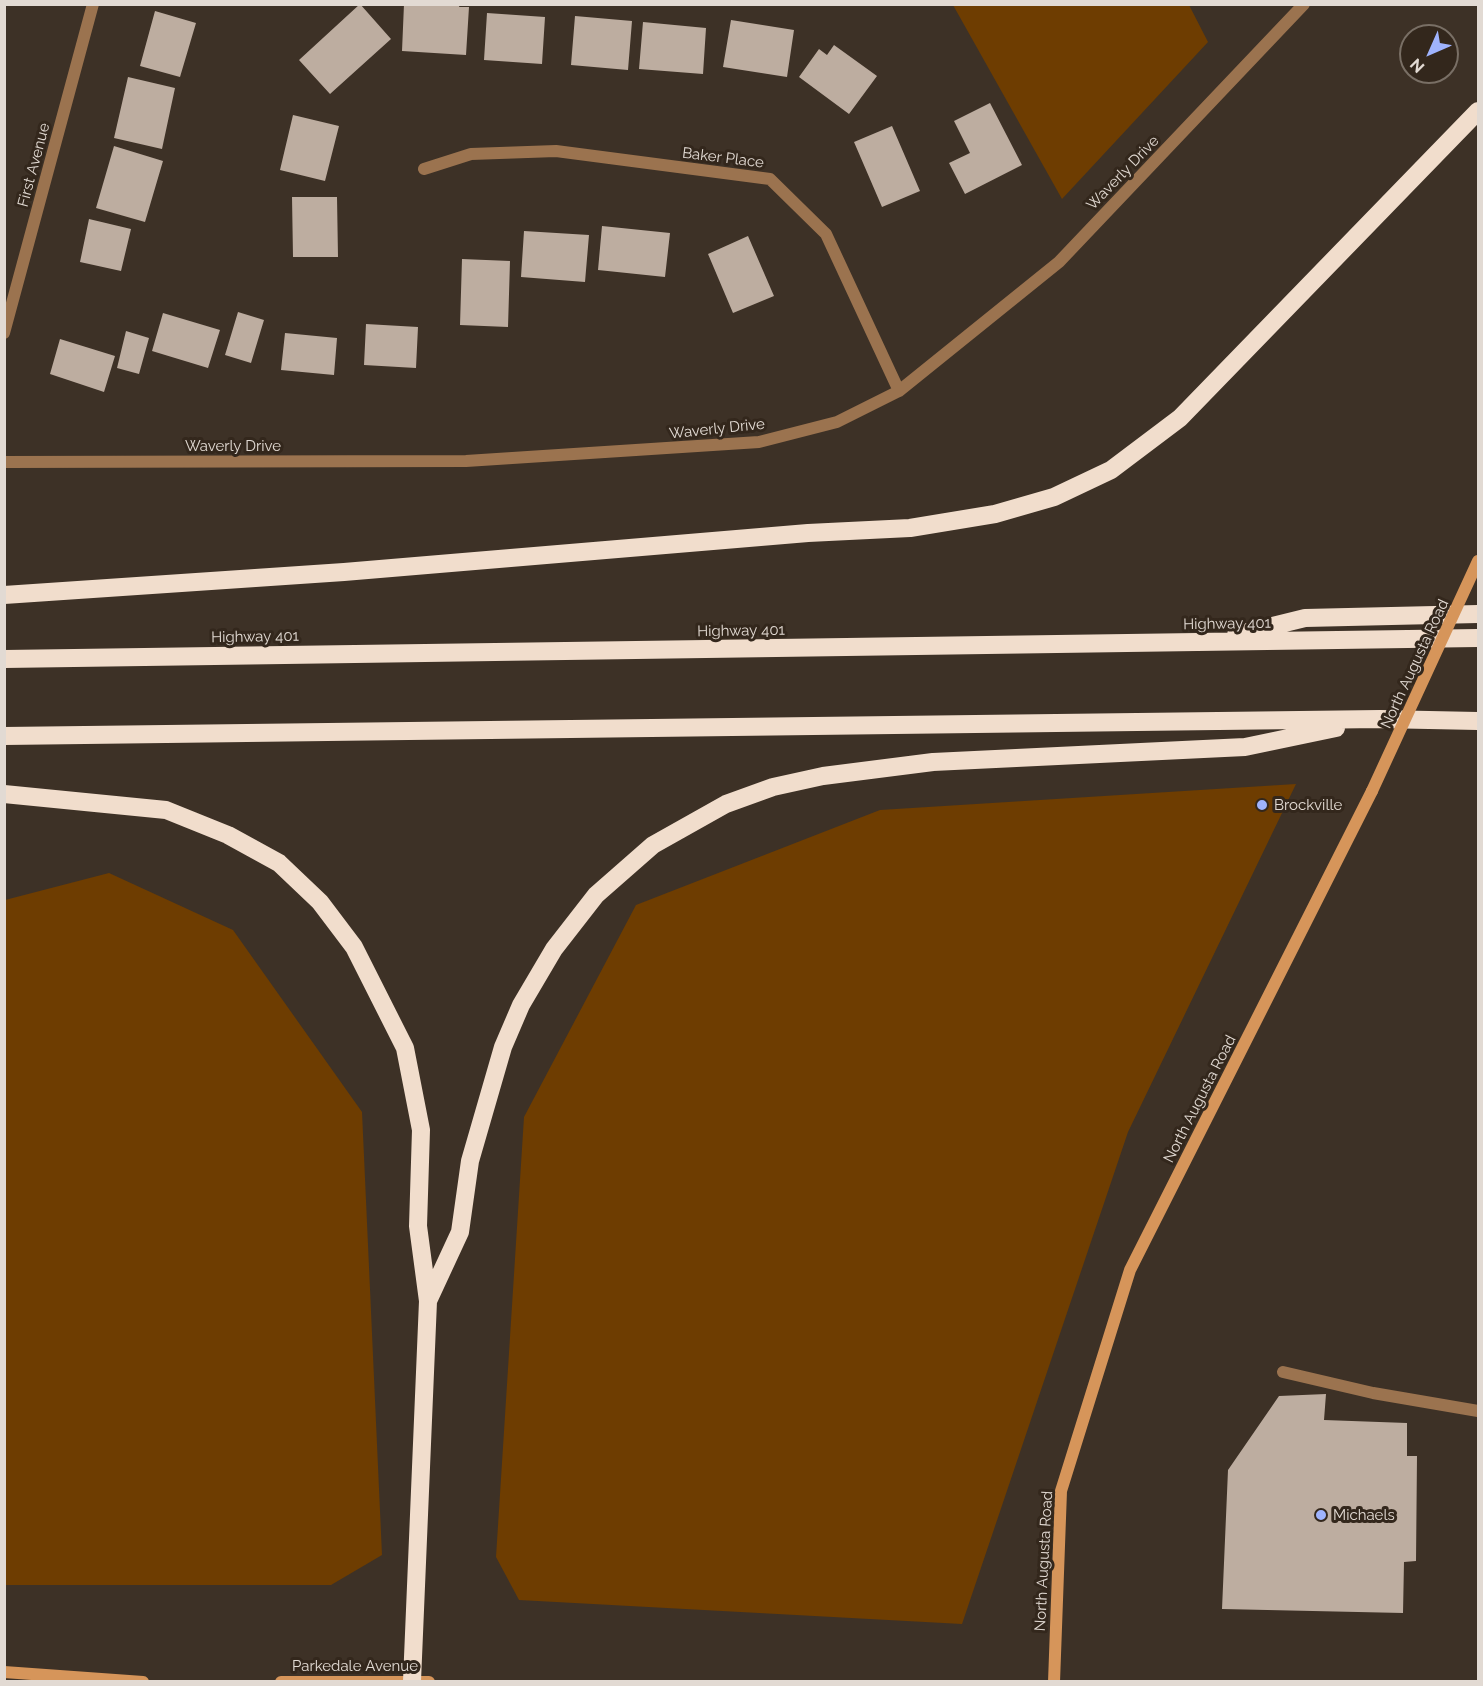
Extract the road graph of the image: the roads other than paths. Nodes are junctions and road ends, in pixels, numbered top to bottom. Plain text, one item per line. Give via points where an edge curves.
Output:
1 (93, 4) edge
2 (1304, 4) edge
3 (1479, 111) edge
4 (424, 169) dead end
5 (4, 333) edge
6 (899, 391) junction
7 (4, 462) edge
8 (1479, 561) edge
9 (4, 595) edge
10 (1479, 614) edge
11 (1479, 638) edge
12 (1206, 642) junction
13 (4, 659) edge
14 (1380, 719) junction
15 (1479, 721) edge
16 (4, 736) edge
17 (4, 794) edge
18 (428, 1301) junction
19 (1283, 1372) dead end
20 (1479, 1411) edge
21 (4, 1672) edge
22 (412, 1681) edge
23 (144, 1682) edge
24 (281, 1682) edge
25 (429, 1682) edge
26 (1054, 1682) edge

1 - 5 street, First Avenue
2 - 6 street, Waverly Drive via 1059,262
3 - 9 highway via 1180,418 1111,470 1054,497 994,514 910,528 808,532 344,572
4 - 6 street, Baker Place via 471,154 556,152 770,179 826,234
6 - 7 street, Waverly Drive via 837,422 759,442 466,461
8 - 26 main road, North Augusta Road, bridge via 1372,791 1130,1270 1061,1491
10 - 12 highway via 1305,618
11 - 12 highway, Highway 401
12 - 13 highway, Highway 401
14 - 15 highway
14 - 16 highway
14 - 18 highway via 1245,747 933,762 824,776 773,787 726,804 653,845 596,895 554,949 521,1005 503,1047 470,1161 460,1232
17 - 18 highway via 166,810 228,835 279,863 320,902 354,947 405,1048 421,1130 418,1226
18 - 22 highway
19 - 20 street via 1373,1393
21 - 23 main road
22 - 24 main road, Parkedale Avenue
22 - 25 main road, Parkedale Avenue

